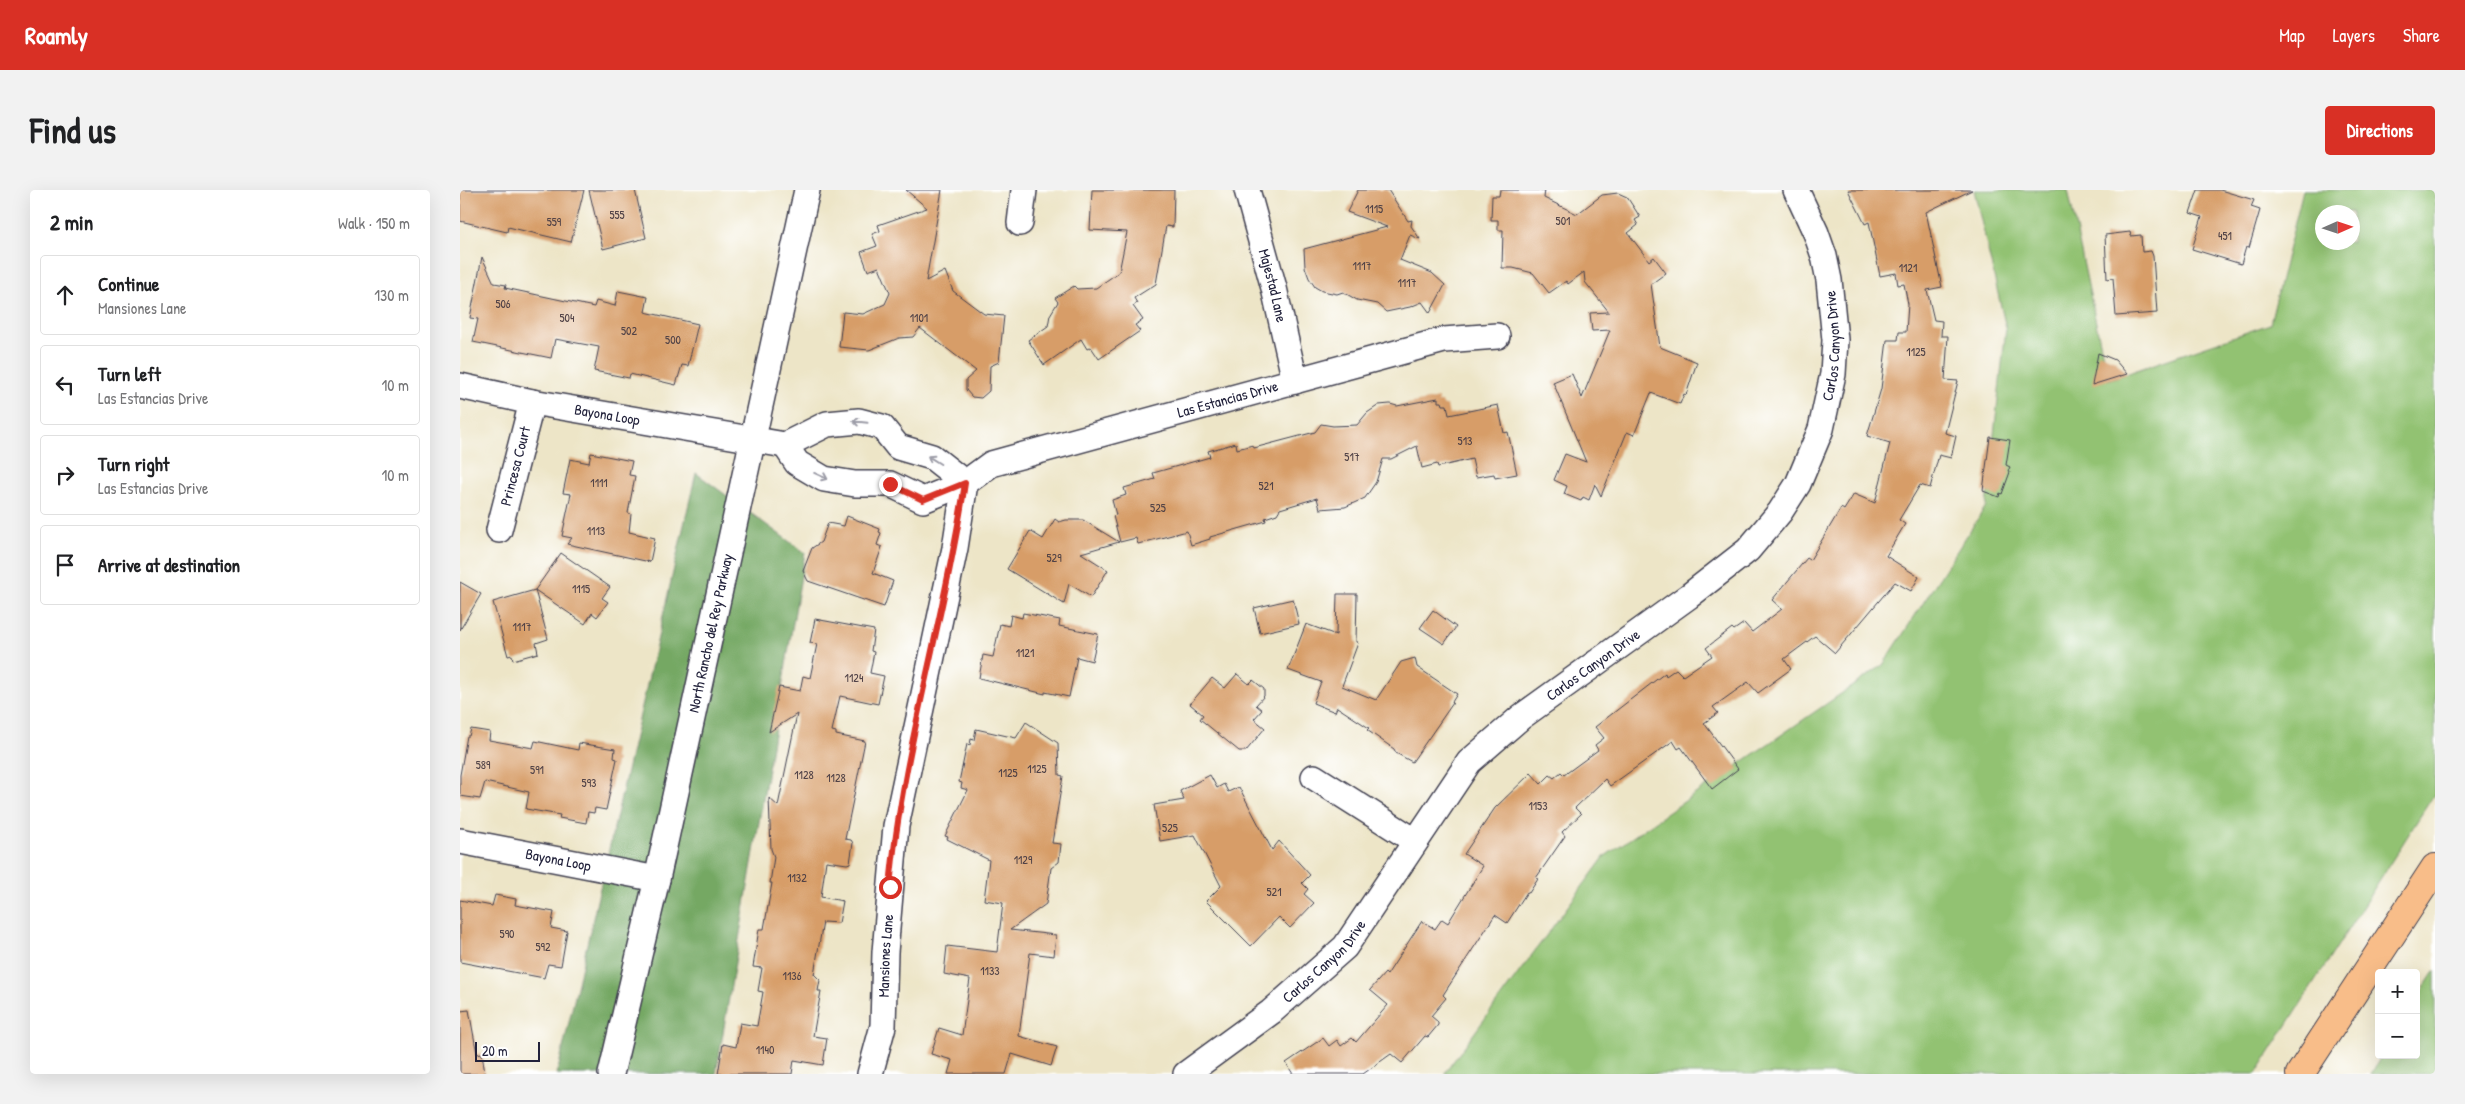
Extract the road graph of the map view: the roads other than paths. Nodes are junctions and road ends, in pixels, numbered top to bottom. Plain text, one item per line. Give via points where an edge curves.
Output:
1 (807, 190) edge
2 (1024, 190) edge
3 (1247, 190) edge
4 (1796, 190) edge
5 (1020, 222) dead end
6 (1497, 336) dead end
7 (1295, 381) junction
8 (460, 386) edge
9 (532, 402) junction
10 (754, 439) junction
11 (786, 445) junction
12 (898, 447) junction
13 (965, 483) junction
14 (890, 484) junction
15 (499, 530) dead end
16 (1314, 777) dead end
17 (460, 841) edge
18 (1414, 841) junction
19 (2435, 868) edge
20 (657, 879) junction
21 (611, 1074) edge
22 (870, 1074) edge
23 (1186, 1074) edge
24 (2300, 1074) edge

1 - 10 street, North Rancho del Rey Parkway
2 - 5 street
3 - 7 street, Majestad Lane
4 - 18 street, Carlos Canyon Drive via 1824,256 1835,340 1833,374 1821,429 1798,484 1780,512 1748,550 1521,717 1469,762
6 - 7 street, Las Estancias Drive via 1444,340
7 - 13 street, Las Estancias Drive via 991,464
8 - 9 street, Bayona Loop
9 - 10 street, Bayona Loop
9 - 15 street, Princesa Court
10 - 11 street
10 - 20 street, North Rancho del Rey Parkway
12 -> 11 street via 882,426 859,421 827,424
11 -> 14 street, Las Estancias Drive via 797,463 824,478 855,484
13 -> 12 street via 932,457
12 - 14 street
13 - 14 street, Las Estancias Drive via 923,500
13 - 22 street, Mansiones Lane via 955,548 896,826 885,952 883,1026
16 - 18 street
17 - 20 street, Bayona Loop
18 - 23 street, Carlos Canyon Drive via 1345,947 1271,1012
19 - 24 main road
20 - 21 street, North Rancho del Rey Parkway

